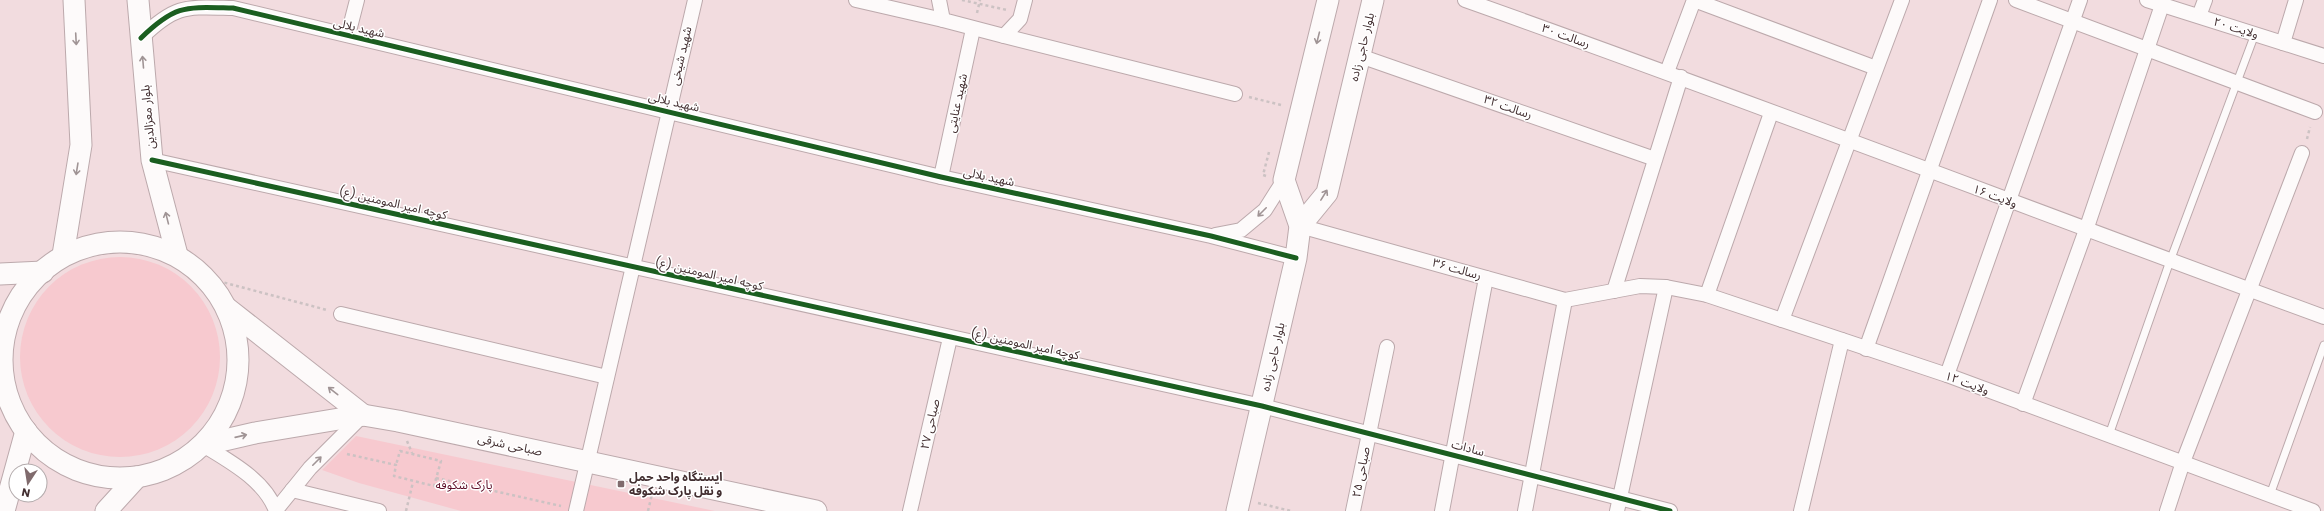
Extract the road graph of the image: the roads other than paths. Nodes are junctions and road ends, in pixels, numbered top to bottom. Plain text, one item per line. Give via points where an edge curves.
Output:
1 (74, 0) edge
2 (138, 0) edge
3 (214, 0) edge
4 (356, 0) edge
5 (695, 0) edge
6 (856, 0) edge
7 (939, 0) edge
8 (1025, 0) edge
9 (1328, 0) edge
10 (1373, 0) edge
11 (1465, 0) edge
12 (1694, 0) edge
13 (1902, 0) edge
14 (1990, 0) edge
15 (2016, 0) edge
16 (2080, 0) edge
17 (2147, 0) edge
18 (2205, 0) edge
19 (2296, 0) edge
20 (2162, 5) junction
21 (233, 8) junction
22 (2199, 16) junction
23 (943, 20) junction
24 (2073, 22) junction
25 (973, 29) junction
26 (2256, 34) junction
27 (348, 35) junction
28 (1004, 36) junction
29 (141, 38) junction
30 (2283, 43) junction
31 (2147, 50) junction
32 (1360, 56) junction
33 (2324, 56) edge
34 (1876, 68) junction
35 (1668, 72) junction
36 (1681, 77) junction
37 (2238, 83) junction
38 (1234, 94) road end
39 (668, 111) junction
40 (2315, 112) road end
41 (1771, 113) junction
42 (1849, 142) junction
43 (2302, 153) road end
44 (1655, 159) junction
45 (152, 160) junction
46 (1928, 171) junction
47 (941, 177) junction
48 (1284, 180) junction
49 (2010, 202) junction
50 (1300, 226) junction
51 (2086, 230) junction
52 (1211, 236) junction
53 (63, 255) junction
54 (177, 256) junction
55 (1296, 258) junction
56 (2170, 261) junction
57 (632, 267) junction
58 (43, 272) junction
59 (0, 274) edge
60 (1486, 278) junction
61 (1666, 287) junction
62 (2250, 290) junction
63 (1614, 291) junction
64 (1707, 295) junction
65 (1565, 300) junction
66 (228, 309) junction
67 (341, 314) road end
68 (2324, 317) edge
69 (1782, 320) junction
70 (950, 338) junction
71 (1842, 340) junction
72 (2324, 345) edge
73 (1387, 347) dead end
74 (1866, 349) junction
75 (1947, 375) junction
76 (607, 376) junction
77 (3, 391) edge
78 (2023, 404) junction
79 (1262, 406) junction
80 (363, 415) junction
81 (26, 431) junction
82 (1368, 433) junction
83 (2109, 435) junction
84 (203, 445) junction
85 (1454, 455) junction
86 (587, 461) junction
87 (2183, 462) junction
88 (1532, 476) junction
89 (137, 477) junction
90 (292, 490) junction
91 (2270, 495) junction
92 (1618, 504) edge
93 (1238, 505) edge
94 (276, 510) edge
95 (576, 510) edge
96 (809, 510) edge
97 (4, 511) edge
98 (106, 511) edge
99 (379, 511) edge
100 (910, 511) edge
101 (1353, 511) edge
102 (1442, 511) edge
103 (1525, 511) edge
104 (1670, 511) edge
105 (1801, 511) edge
106 (2167, 511) edge
107 (2313, 511) edge

1 -> 53 main road via 81,145
2 - 29 main road, بلوار معزالدین
3 - 21 street
4 - 27 street
5 - 39 street, شهید شیخی
6 - 23 street
7 - 23 street
8 - 28 street via 1020,19
9 -> 48 main road
10 - 32 main road, بلوار حاجی زاده
11 - 35 street, رسالت ۳۰
12 - 34 street
12 - 35 street
13 - 34 street
14 - 46 street
15 - 24 street
16 - 24 street
17 - 20 street, ولایت ۲۰
18 - 22 street
19 - 30 street
20 - 22 street, ولایت ۲۰
20 - 31 street
21 - 27 street, شهید بلالی
21 - 29 street, شهید بلالی via 188,7 161,19
22 - 26 street, ولایت ۲۰
23 - 25 street
24 - 31 street
24 - 49 street
25 - 28 street
25 - 47 street, شهید عنایتی
26 - 30 street, ولایت ۲۰
26 - 37 lane
27 - 39 street, شهید بلالی
28 - 38 street
45 -> 29 main road, بلوار معزالدین
30 - 33 street, ولایت ۲۰
31 - 37 street
31 - 51 street
32 - 44 street, رسالت ۳۲
50 -> 32 main road, بلوار حاجی زاده via 1326,193
34 - 42 street
35 - 36 street, ولایت ۱۶
36 - 41 street, ولایت ۱۶
36 - 44 street
37 - 40 street
37 - 56 lane
39 - 47 street, شهید بلالی
39 - 57 street, شهید شیخی
41 - 42 street, ولایت ۱۶
41 - 64 street
42 - 46 street, ولایت ۱۶
42 - 69 street
43 - 62 street
44 - 63 street
54 -> 45 main road, بلوار معزالدین
45 - 57 street, کوچه امیر المومنین (ع)
46 - 49 street, ولایت ۱۶
46 - 74 street
47 - 52 street, شهید بلالی
48 - 50 main road, بلوار حاجی زاده
48 -> 52 street via 1265,210 1241,230
49 - 51 street, ولایت ۱۶
49 - 75 street
50 - 55 main road, بلوار حاجی زاده
50 - 60 street, رسالت ۳۶
51 - 56 street, ولایت ۱۶
51 - 78 street
52 - 55 street, شهید بلالی
53 - 54 main road via 100,242 140,242
53 - 58 main road
54 - 66 main road via 207,278
55 - 79 main road, بلوار حاجی زاده
56 - 62 street, ولایت ۱۶
56 - 83 lane
57 - 70 street, کوچه امیر المومنین (ع)
57 - 76 street, شهید شیخی
58 - 59 main road
58 - 77 main road via 32,280 10,314 1,353
60 - 65 street, رسالت ۳۶
60 - 85 street
61 - 63 street, ولایت ۱۲ via 1640,286
61 - 64 street, ولایت ۱۲
61 - 92 street
62 - 68 street, ولایت ۱۶
62 - 87 street
63 - 65 street, رسالت ۳۶
64 - 69 street, ولایت ۱۲
65 - 88 street
80 -> 66 main road
66 - 84 main road via 238,344 237,381 225,415
67 - 76 street
69 - 71 street, ولایت ۱۲
70 - 79 street, کوچه امیر المومنین (ع)
70 - 100 street, صباحی ۲۷
71 - 74 street, ولایت ۱۲
71 - 105 street
72 - 91 lane
73 - 82 street, صباحی ۲۵
74 - 75 street, ولایت ۱۲
75 - 78 street, ولایت ۱۲
76 - 86 street, شهید شیخی
77 - 81 main road
78 - 83 street, ولایت ۱۲
79 - 82 street, سادات
79 - 93 main road, بلوار حاجی زاده
84 -> 80 main road, صباحی شرقی via 255,433
80 - 86 main road, صباحی شرقی
90 -> 80 street
81 - 89 main road via 48,454 76,469 106,477
81 - 97 main road
82 - 85 street, سادات
82 - 101 street, صباحی ۲۵
83 - 87 street, ولایت ۱۲
84 - 89 main road via 173,466
84 - 94 street via 238,467 258,484
85 - 88 street, سادات
85 - 102 street
86 - 95 street, شهید شیخی
86 - 96 main road, صباحی شرقی
87 - 91 street, ولایت ۱۲
87 - 106 street
88 - 92 street, سادات
88 - 103 street
89 - 98 main road
90 - 94 street
90 - 99 street
91 - 107 street, ولایت ۱۲
92 - 104 street, سادات

